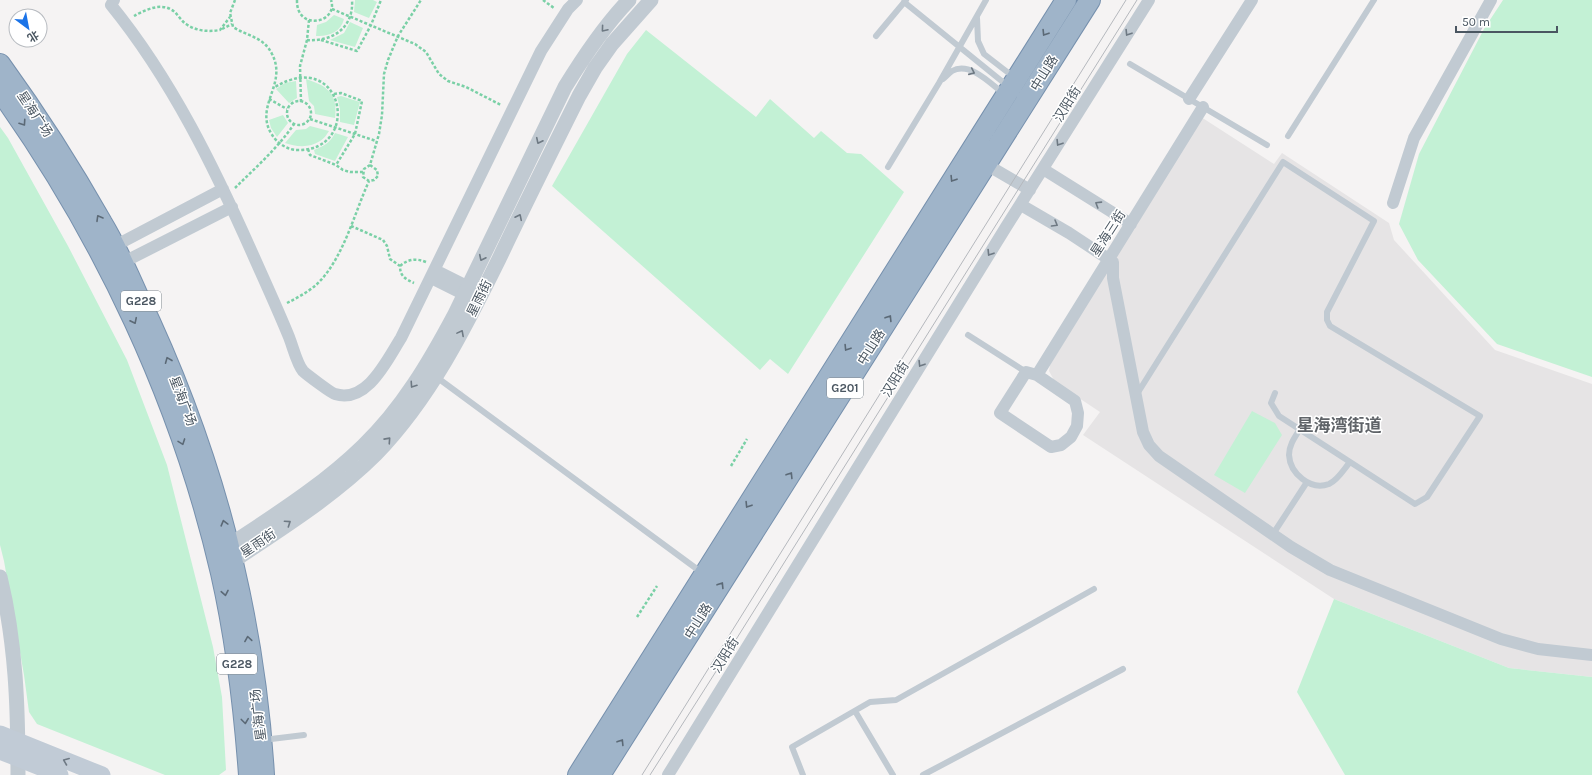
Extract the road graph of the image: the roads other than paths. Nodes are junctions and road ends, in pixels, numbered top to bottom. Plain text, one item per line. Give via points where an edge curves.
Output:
1 (114, 0) edge
2 (577, 0) edge
3 (629, 0) edge
4 (651, 0) edge
5 (986, 0) edge
6 (1066, 0) edge
7 (1090, 0) edge
8 (1149, 0) edge
9 (1252, 0) edge
10 (1374, 0) edge
11 (1491, 0) edge
12 (905, 1) edge
13 (977, 18) junction
14 (876, 36) dead end
15 (959, 48) junction
16 (0, 64) edge
17 (1130, 64) dead end
18 (939, 83) junction
19 (1011, 88) junction
20 (0, 91) edge
21 (1189, 99) junction
22 (1203, 107) junction
23 (1288, 136) dead end
24 (1266, 145) dead end
25 (969, 154) junction
26 (986, 164) junction
27 (888, 167) dead end
28 (1043, 170) junction
29 (1030, 190) junction
30 (227, 197) junction
31 (1393, 203) dead end
32 (1021, 205) junction
33 (1131, 224) junction
34 (1108, 258) junction
35 (108, 260) junction
36 (432, 276) junction
37 (473, 294) junction
38 (968, 335) dead end
39 (430, 372) junction
40 (1031, 373) junction
41 (1275, 393) dead end
42 (1136, 396) junction
43 (1300, 429) junction
44 (1350, 462) junction
45 (1307, 482) junction
46 (1273, 534) junction
47 (226, 554) junction
48 (704, 574) junction
49 (0, 577) edge
50 (1094, 589) dead end
51 (1592, 655) edge
52 (1123, 669) dead end
53 (855, 711) junction
54 (0, 734) edge
55 (304, 735) dead end
56 (262, 740) junction
57 (18, 742) junction
58 (0, 751) edge
59 (18, 767) edge
60 (60, 775) edge
61 (102, 775) edge
62 (249, 775) edge
63 (264, 775) edge
64 (578, 775) edge
65 (600, 775) edge
66 (668, 775) edge
67 (803, 775) edge
68 (893, 775) edge
69 (923, 775) edge

1 - 30 street via 111,5 155,65 200,143
2 - 36 street via 568,9 541,51
3 -> 37 street, 星雨街 via 599,34 565,87
37 -> 4 street, 星雨街 via 595,68 612,44
5 - 13 lane
6 -> 19 highway, 中山路 / G201
7 - 26 highway, 中山路 / G201
8 -> 28 street, 汉阳街
9 - 21 street
10 - 23 lane
11 - 31 street via 1414,138
12 - 14 lane
12 - 15 lane
13 - 15 lane
13 - 19 lane via 978,41 984,54
15 - 18 lane
15 - 19 lane
35 -> 16 highway, 星海广场 / G228 via 103,225 35,112
17 - 21 lane
18 -> 19 lane via 953,71 964,69 973,70
18 - 27 lane
19 - 25 highway, 中山路 / G201
20 -> 35 highway, 星海广场 / G228 via 58,177
21 - 22 lane
22 - 24 lane
22 - 33 street, 星海三街
25 - 26 street
25 -> 48 highway, 中山路 / G201
26 - 29 street
65 -> 26 highway, 中山路 / G201
28 - 29 street, 汉阳街
33 -> 28 street
29 - 32 street, 汉阳街
30 - 35 street
30 - 35 street
30 - 36 street via 303,371 334,394 350,396 362,391 374,379 401,338
32 -> 34 street
32 -> 66 street, 汉阳街
33 - 34 street, 星海三街
34 - 40 street, 星海三街
34 - 42 street via 1113,262 1113,278
35 - 47 highway, 星海广场 / G228 via 170,407
36 - 37 street
37 - 39 street, 星雨街 via 436,350
38 - 40 lane
39 - 47 street, 星雨街 via 400,428 375,455 311,508
39 - 48 lane
40 - 40 street, 星海三街 via 1000,413 1051,447 1061,445 1071,437 1077,426 1078,413 1075,401
41 - 43 lane via 1271,403 1279,416
42 - 44 lane via 1283,162 1374,221 1327,312 1330,326 1480,416 1427,497 1416,504
42 - 46 street via 1143,432 1149,445 1159,456
43 - 44 lane
43 - 45 lane via 1290,445 1289,455 1297,475
44 - 45 lane via 1336,479 1328,484
45 - 46 lane
46 - 51 street via 1330,570 1501,639 1538,649
56 -> 47 highway, 星海广场 / G228 via 246,627
47 -> 62 highway, 星海广场 / G228
48 - 64 highway, 中山路 / G201
49 - 57 street via 12,638
50 - 53 lane via 896,700 870,702
52 - 69 lane
53 - 67 lane via 792,747
53 - 68 lane
54 - 57 main road
55 - 56 lane
56 - 63 highway, 星海广场 / G228
57 - 59 street
61 -> 57 main road
58 - 59 main road
59 - 60 main road

